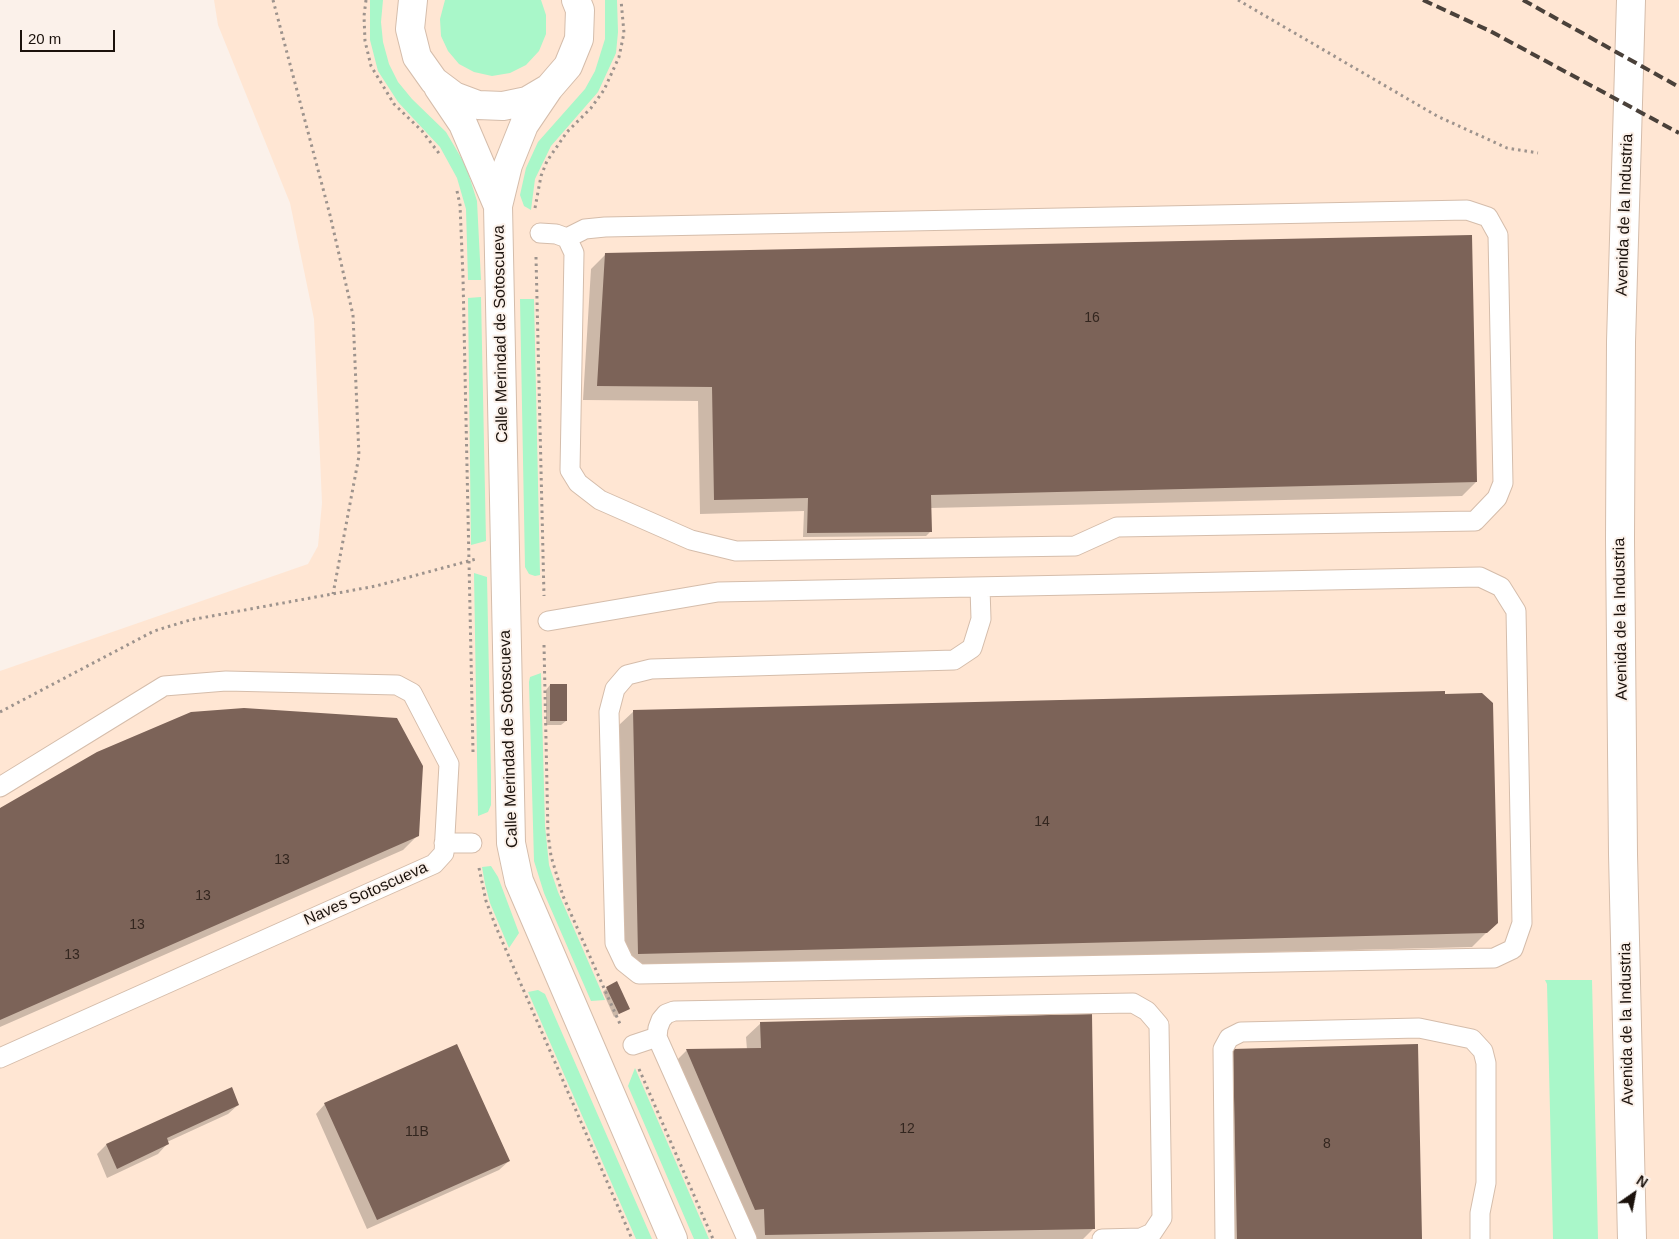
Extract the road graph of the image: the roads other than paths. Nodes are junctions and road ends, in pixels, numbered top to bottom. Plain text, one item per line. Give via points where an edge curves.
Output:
1 (413, 0) edge
2 (576, 0) edge
3 (1631, 0) edge
4 (434, 81) junction
5 (549, 88) junction
6 (498, 206) junction
7 (540, 233) dead end
8 (568, 238) junction
9 (980, 588) junction
10 (546, 629) road end
11 (0, 787) edge
12 (444, 843) junction
13 (474, 851) road end
14 (657, 1037) junction
15 (629, 1039) road end
16 (0, 1058) edge
17 (673, 1239) edge
18 (747, 1239) edge
19 (1102, 1239) edge
20 (1225, 1239) edge
21 (1480, 1239) edge
22 (1632, 1239) edge

1 - 4 street, Calle Merindad de Sotoscueva via 410,29 417,57
2 - 5 street via 580,10 579,39 568,66
3 - 22 street, Avenida de la Industria via 1621,342 1620,549
4 - 5 street via 454,96 486,106 527,101
4 - 6 street, Calle Merindad de Sotoscueva via 463,124
5 - 6 street, Calle Merindad de Sotoscueva via 524,126 508,165
6 - 17 street, Calle Merindad de Sotoscueva via 510,814 514,864 550,956
7 - 8 lane
8 - 8 lane via 574,253 570,470 578,483 600,500 691,540 736,551 1075,546 1116,527 1475,520 1497,498 1503,483 1498,235 1488,217 1467,210 605,227 585,230
9 - 9 lane via 1480,578 1501,587 1516,611 1522,923 1513,948 1494,958 639,974 624,962 615,943 609,712 615,689 626,675 651,669 954,660 972,648 980,619
9 - 10 lane via 718,592
11 - 12 lane, Naves Sotoscueva via 164,686 226,681 397,685 412,693 449,764
12 - 13 lane
12 - 16 lane, Naves Sotoscueva via 444,853 434,864
14 - 15 lane
14 - 18 lane
14 - 19 lane via 661,1020 674,1010 1133,1003 1147,1011 1159,1025 1162,1218 1152,1232 1141,1238
20 - 21 lane via 1222,1049 1229,1038 1241,1032 1419,1028 1472,1039 1483,1050 1486,1063 1486,1183 1480,1213

